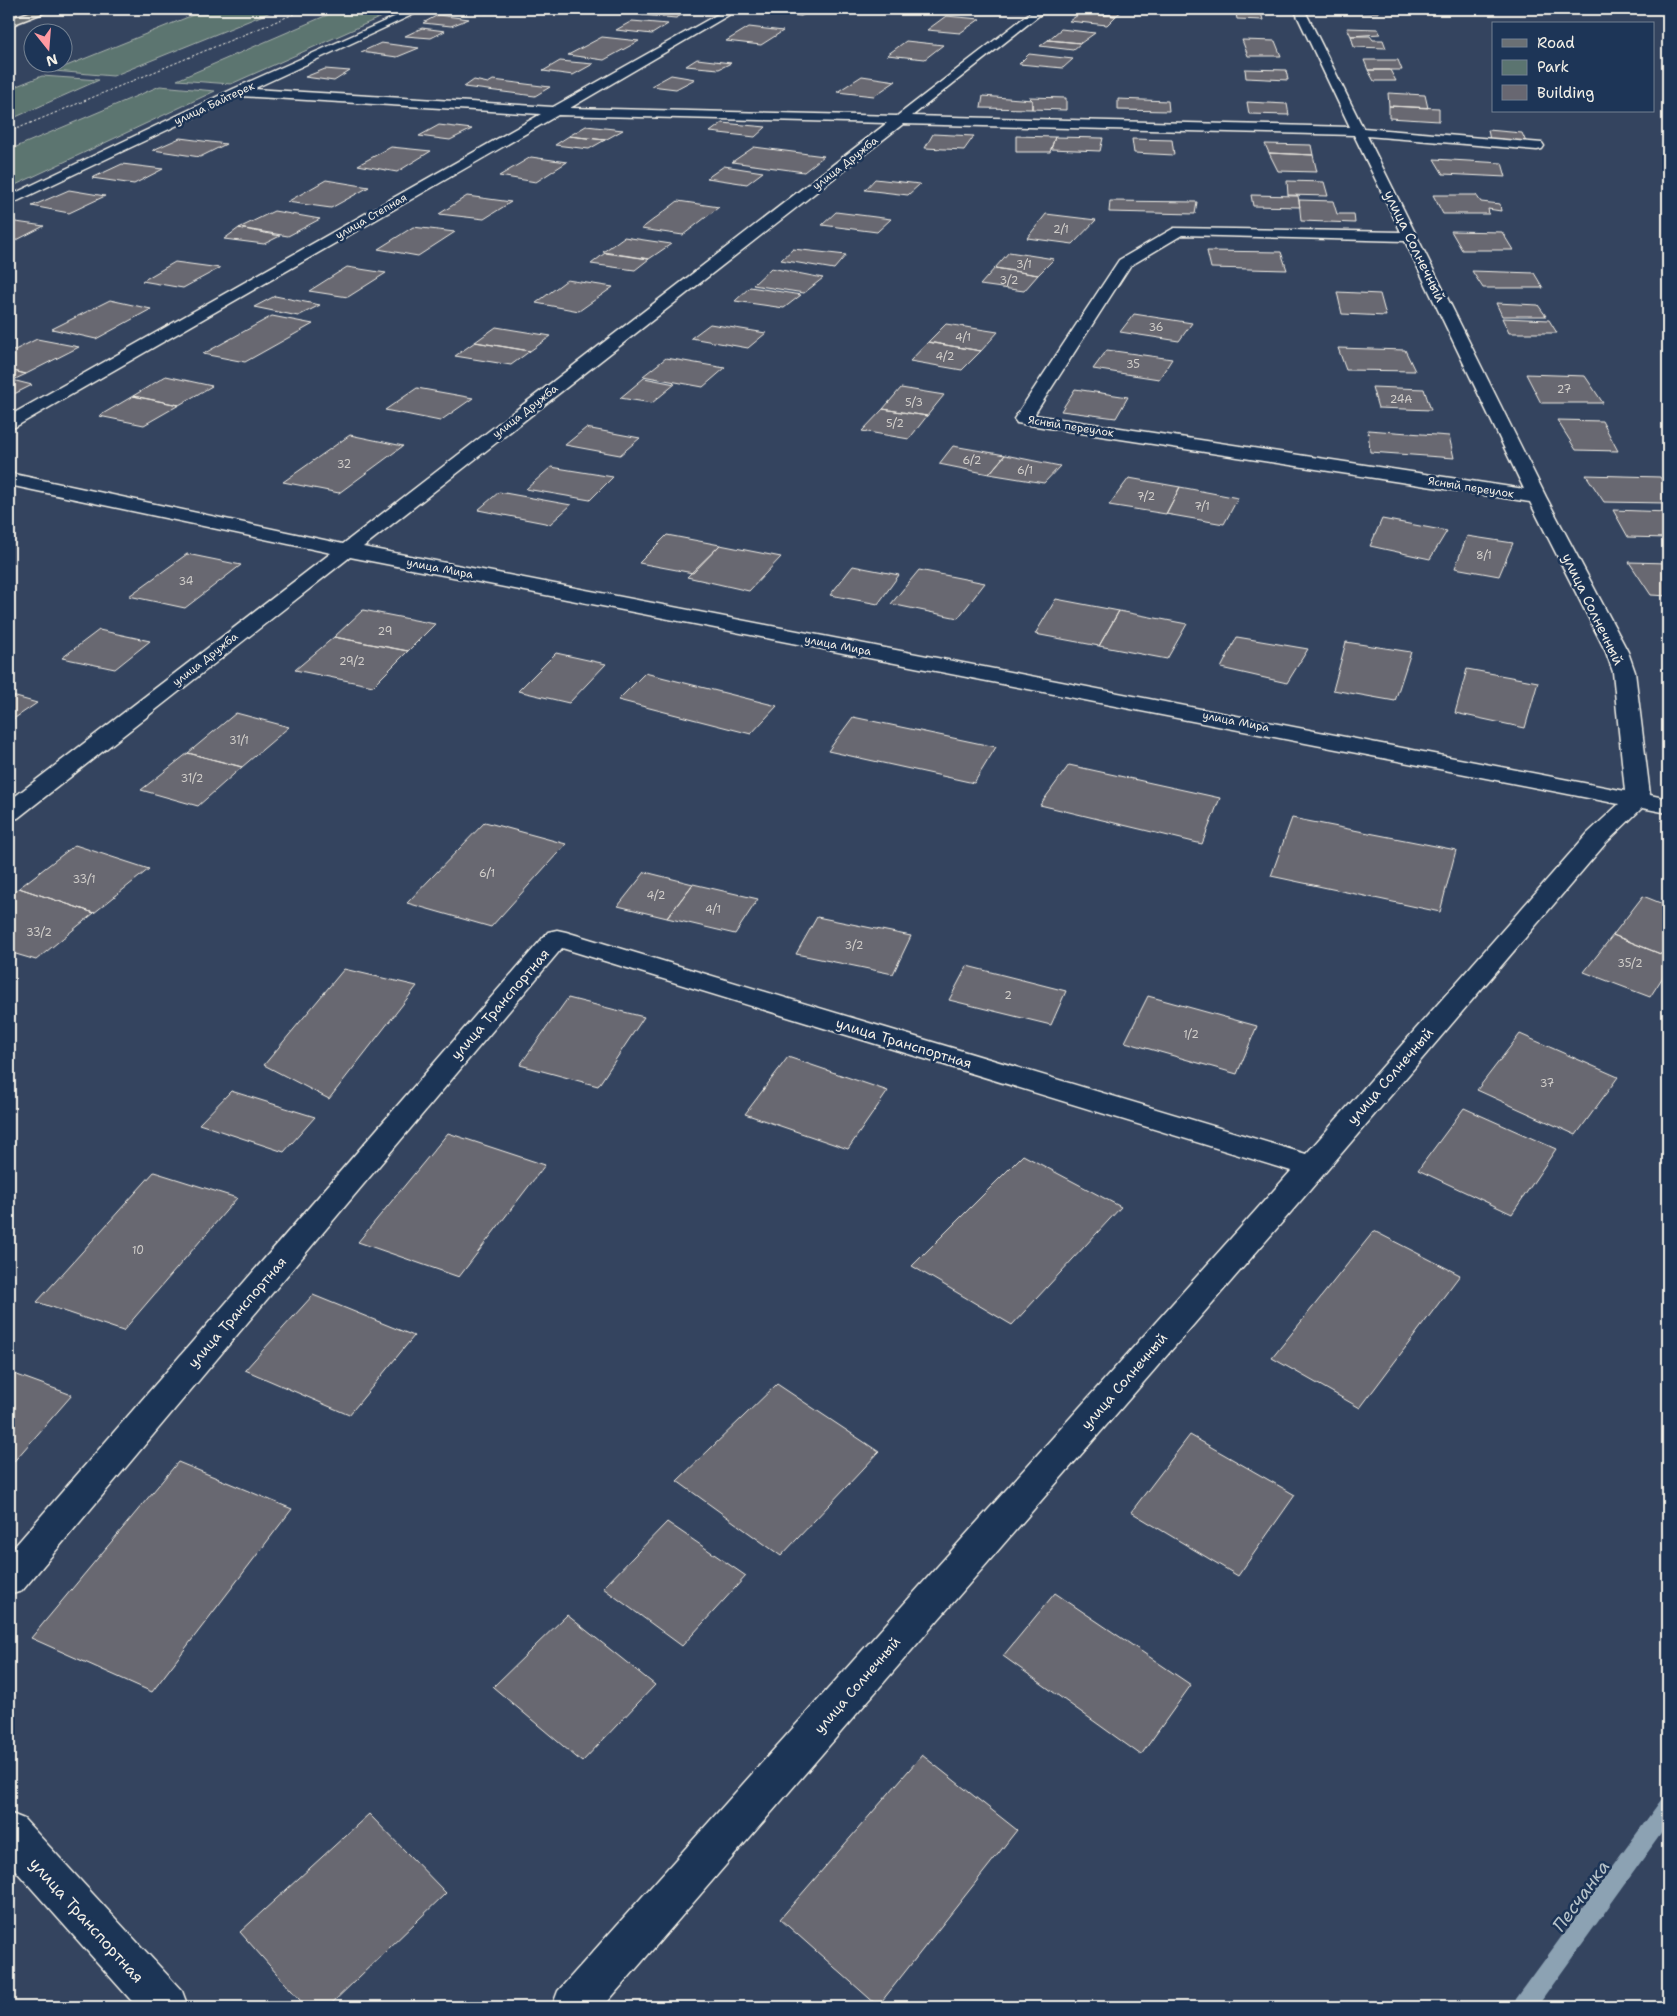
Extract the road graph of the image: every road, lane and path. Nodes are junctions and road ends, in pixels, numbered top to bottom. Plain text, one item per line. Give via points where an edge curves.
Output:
1 (48, 9) edge
2 (306, 9) edge
3 (420, 9) edge
4 (734, 9) edge
5 (1042, 9) edge
6 (1299, 9) edge
7 (9, 23) edge
8 (237, 92) junction
9 (554, 111) junction
10 (902, 119) junction
11 (9, 132) edge
12 (1357, 132) junction
13 (1537, 146) dead end
14 (9, 201) edge
15 (1411, 237) junction
16 (9, 423) edge
17 (9, 479) edge
18 (1536, 497) junction
19 (345, 550) junction
20 (1638, 799) junction
21 (1668, 806) edge
22 (9, 813) edge
23 (1312, 1167) junction
24 (9, 1579) edge
25 (9, 1832) edge
26 (166, 2007) edge
27 (574, 2007) edge

1 - 7 main road
2 - 11 path
3 - 8 street, улица Байтерек
4 - 9 street, улица Степная
5 - 10 street, улица Дружба
6 - 12 street, улица Солнечный
8 - 9 street
8 - 14 street, улица Байтерек
9 - 10 street
9 - 16 street, улица Степная
10 - 12 street
10 - 19 street, улица Дружба
12 - 13 street
12 - 15 street, улица Солнечный
15 - 18 street, улица Солнечный
15 - 18 street, Ясный переулок via 1179,231 1124,263 1022,419
17 - 19 street, улица Мира
18 - 20 street, улица Солнечный via 1617,652 1624,672
19 - 20 street, улица Мира
19 - 22 street, улица Дружба
20 - 21 street, улица Мира
20 - 23 street, улица Солнечный via 1597,838
23 - 24 street, улица Транспортная via 557,938
23 - 27 street, улица Солнечный
25 - 26 street, улица Транспортная

